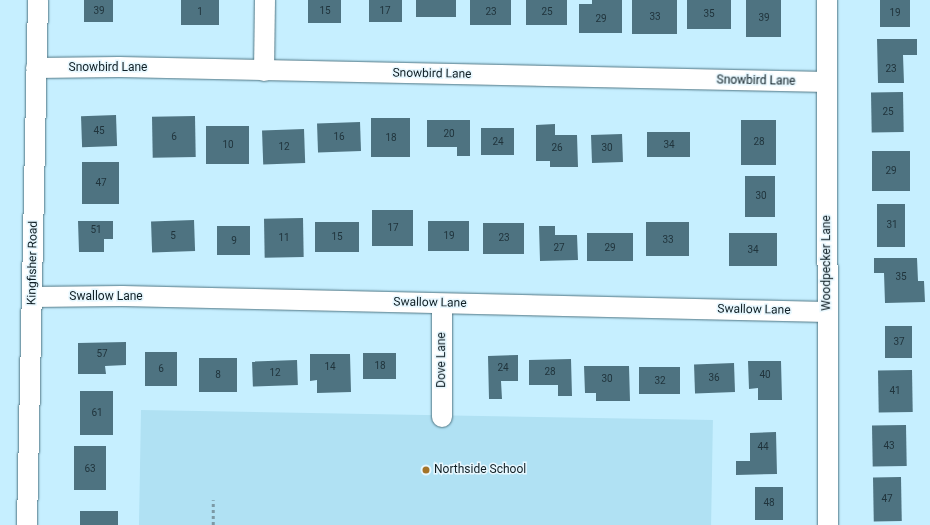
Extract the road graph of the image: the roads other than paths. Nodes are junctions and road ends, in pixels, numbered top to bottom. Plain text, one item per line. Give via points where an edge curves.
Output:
1 (38, 0) edge
2 (265, 0) edge
3 (827, 0) edge
4 (36, 68) junction
5 (264, 71) junction
6 (827, 82) junction
7 (32, 297) junction
8 (442, 304) junction
9 (827, 312) junction
10 (442, 417) dead end
11 (27, 525) edge
12 (828, 525) edge

1 - 4 street, Kingfisher Road
2 - 5 street
3 - 6 street, Woodpecker Lane
4 - 5 street, Snowbird Lane via 119,67
4 - 7 street, Kingfisher Road
5 - 6 street, Snowbird Lane
6 - 9 street, Woodpecker Lane
7 - 8 street, Swallow Lane via 122,296
7 - 11 street, Kingfisher Road
8 - 9 street, Swallow Lane
8 - 10 street, Dove Lane
9 - 12 street, Woodpecker Lane

